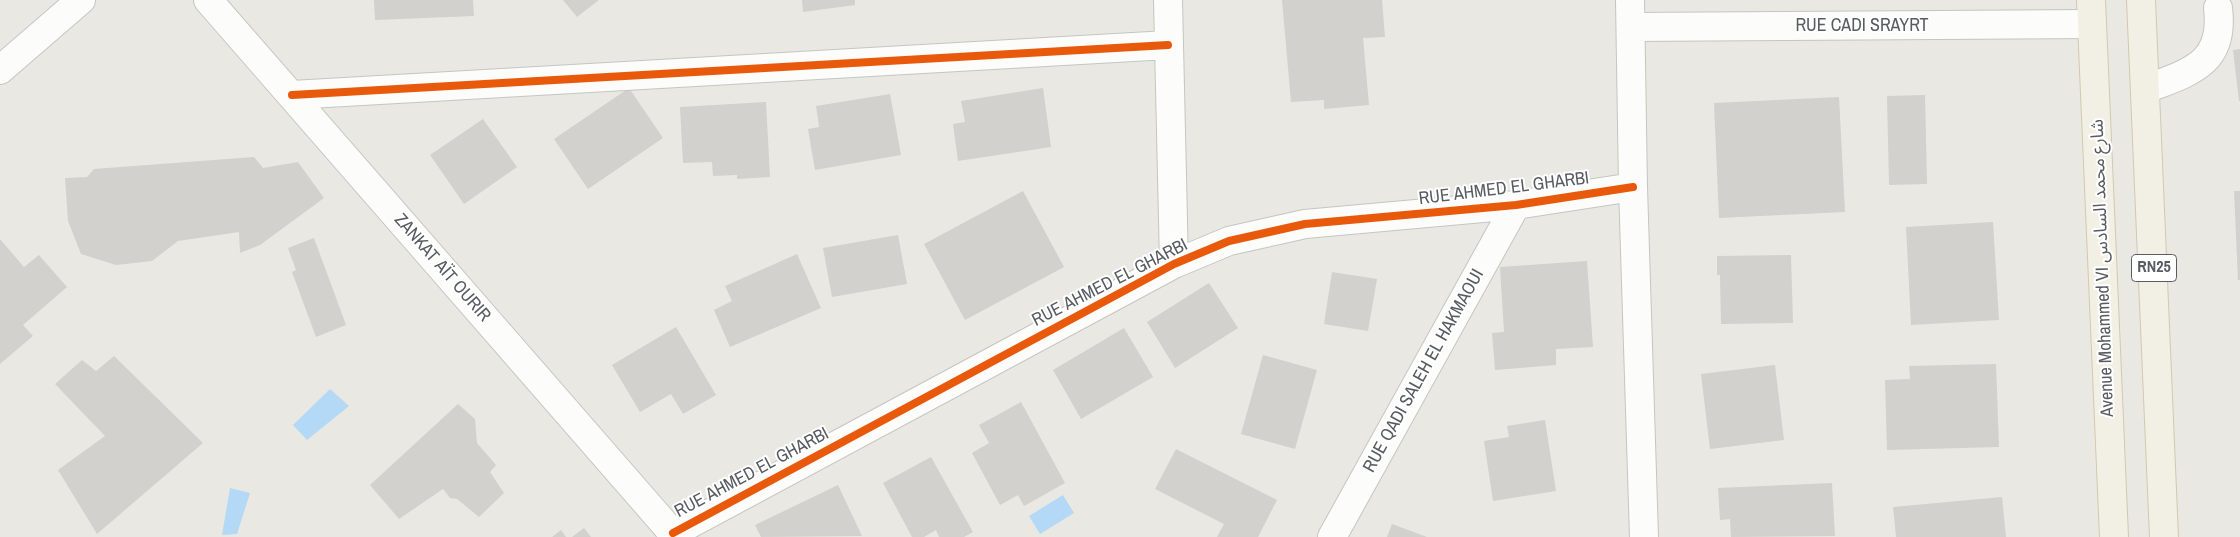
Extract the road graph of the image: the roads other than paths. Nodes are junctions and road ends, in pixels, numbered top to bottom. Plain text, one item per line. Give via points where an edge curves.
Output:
1 (81, 0) edge
2 (208, 0) edge
3 (1168, 0) edge
4 (1630, 0) edge
5 (2141, 0) edge
6 (2218, 8) dead end
7 (2092, 12) edge
8 (1631, 27) junction
9 (1168, 45) junction
10 (0, 70) edge
11 (2146, 89) junction
12 (292, 95) junction
13 (1632, 187) junction
14 (1516, 205) junction
15 (1174, 264) junction
16 (674, 535) edge
17 (1332, 537) edge
18 (1644, 537) edge
19 (2114, 537) edge
20 (2164, 537) edge

1 - 10 street
2 - 12 street, ZANKAT AÏT OURIR
3 - 9 street
4 - 8 street
5 - 11 main road, RN25
6 - 11 street via 2217,43 2205,60 2188,73
7 - 8 street, RUE CADI SRAYRT
7 - 19 main road, Avenue Mohammed VI شارع محمد السادس
8 - 13 street
9 - 12 street
9 - 15 street
11 - 20 main road, RN25
12 - 16 street, ZANKAT AÏT OURIR
13 - 14 street, RUE AHMED EL GHARBI
13 - 18 street
14 - 15 street, RUE AHMED EL GHARBI via 1305,224 1229,241
14 - 17 street, RUE QADI SALEH EL HAKMAOUI
15 - 16 street, RUE AHMED EL GHARBI

